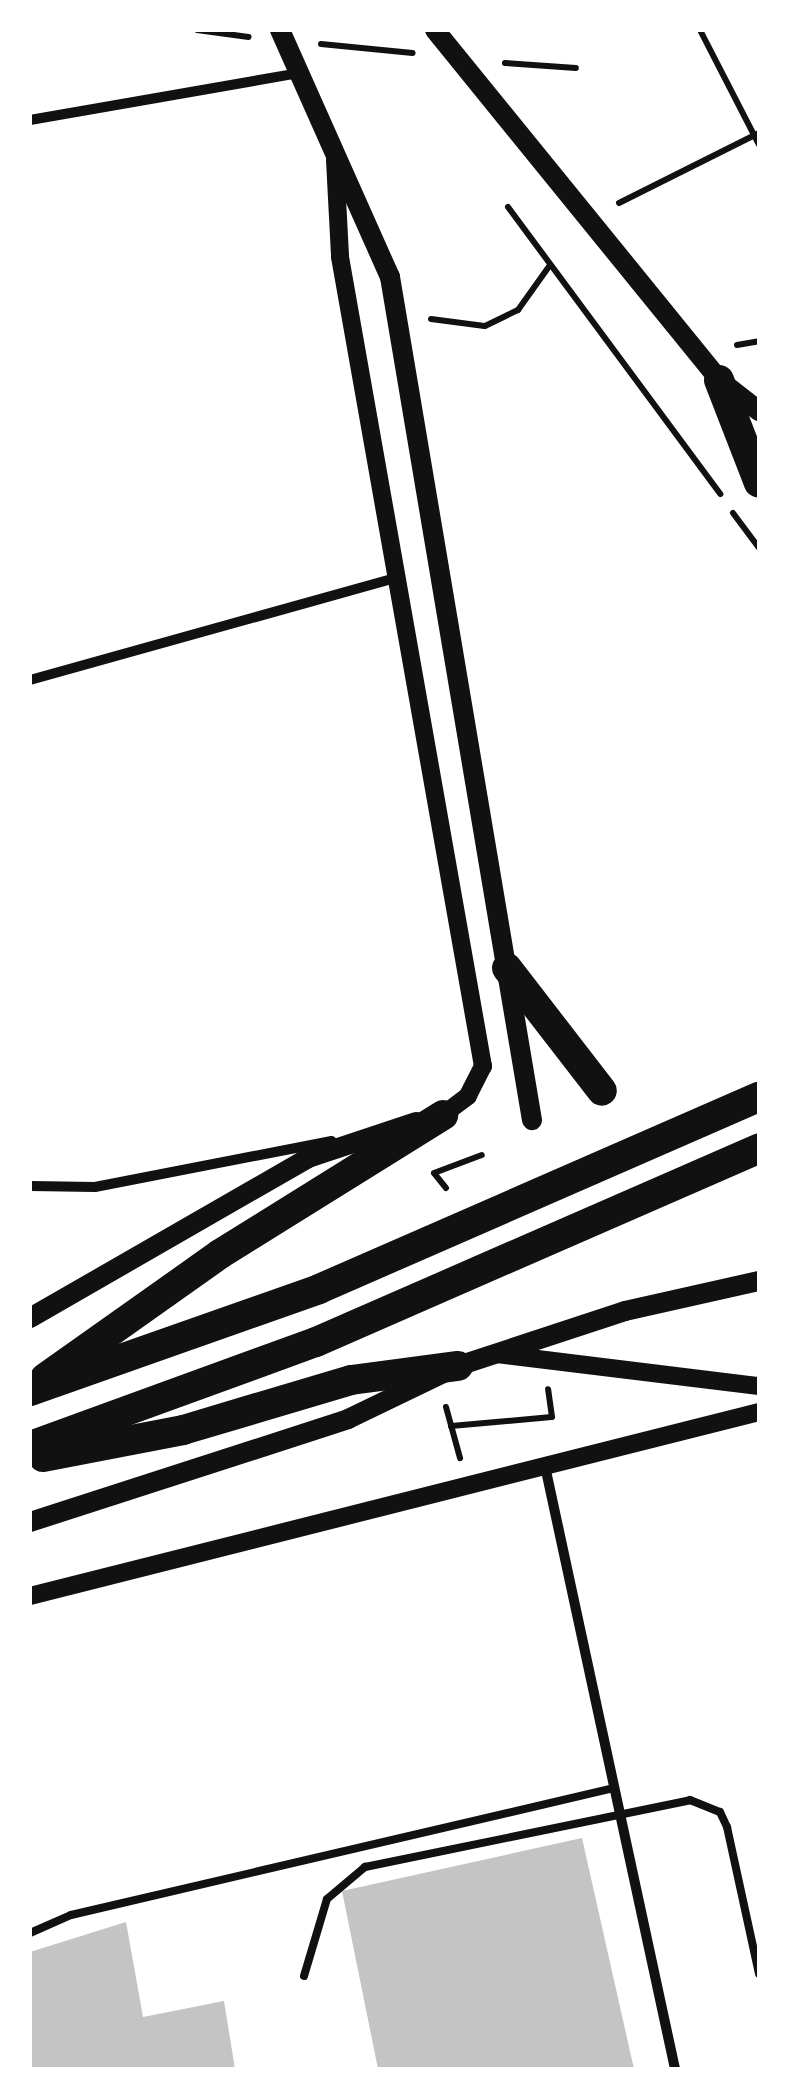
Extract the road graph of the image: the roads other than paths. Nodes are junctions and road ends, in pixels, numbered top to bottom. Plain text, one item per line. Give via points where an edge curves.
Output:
1 (280, 30) edge
2 (435, 30) edge
3 (300, 73) junction
4 (30, 120) edge
5 (335, 144) junction
6 (719, 380) junction
7 (759, 412) edge
8 (759, 484) edge
9 (400, 576) junction
10 (30, 680) edge
11 (506, 968) junction
12 (602, 1091) dead end
13 (759, 1097) edge
14 (442, 1115) junction
15 (532, 1120) dead end
16 (377, 1133) junction
17 (759, 1148) edge
18 (30, 1186) edge
19 (759, 1281) edge
20 (30, 1318) edge
21 (496, 1354) junction
22 (448, 1372) junction
23 (759, 1386) edge
24 (30, 1390) edge
25 (759, 1412) edge
26 (30, 1446) edge
27 (30, 1459) edge
28 (544, 1465) junction
29 (30, 1522) edge
30 (30, 1596) edge
31 (614, 1788) junction
32 (619, 1810) junction
33 (30, 1934) edge
34 (759, 1974) edge
35 (304, 1976) dead end
36 (675, 2069) edge

1 - 3 main road
2 - 6 main road
3 - 4 street
3 - 5 main road
5 - 9 street via 340,256
5 - 11 main road via 390,277
6 - 7 main road
6 - 8 highway
9 - 10 street
9 - 14 street via 483,1066 468,1096
11 - 12 highway
11 - 15 main road
13 - 24 highway via 319,1289
14 - 16 main road
14 - 24 highway via 220,1254
16 - 18 street via 95,1187
16 - 20 main road via 308,1158
17 - 26 highway via 316,1342
19 - 21 main road
21 - 22 main road
21 - 23 street
22 - 27 highway via 351,1380 184,1430
22 - 29 main road via 320,1429
25 - 28 street
28 - 30 street
28 - 31 street
31 - 32 street
31 - 33 lane via 72,1915
32 - 34 lane via 690,1800 720,1812
32 - 35 lane via 342,1879
32 - 36 street

